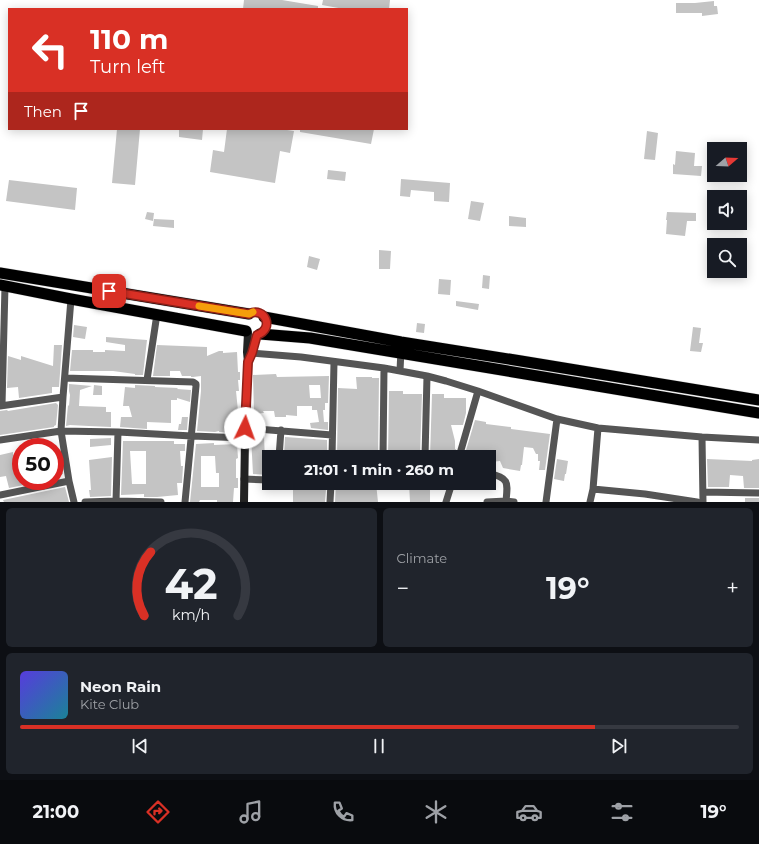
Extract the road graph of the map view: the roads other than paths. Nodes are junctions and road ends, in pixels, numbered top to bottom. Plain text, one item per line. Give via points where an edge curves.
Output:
1 (0, 273) edge
2 (2, 285) edge
3 (71, 300) junction
4 (157, 314) junction
5 (249, 314) junction
6 (264, 317) junction
7 (253, 333) junction
8 (401, 348) junction
9 (252, 353) junction
10 (248, 362) junction
11 (334, 362) junction
12 (384, 368) junction
13 (400, 371) junction
14 (427, 376) junction
15 (65, 378) junction
16 (147, 380) junction
17 (478, 391) junction
18 (63, 397) junction
19 (759, 400) edge
20 (1, 406) edge
21 (759, 413) edge
22 (557, 419) junction
23 (245, 428) junction
24 (598, 428) junction
25 (281, 430) junction
26 (61, 431) junction
27 (118, 432) junction
28 (332, 435) junction
29 (192, 436) junction
30 (702, 437) junction
31 (244, 438) junction
32 (0, 440) edge
33 (759, 440) edge
34 (280, 450) edge
35 (332, 450) edge
36 (383, 450) edge
37 (425, 450) edge
38 (461, 450) edge
39 (496, 476) edge
40 (244, 480) junction
41 (262, 480) edge
42 (69, 481) junction
43 (593, 489) junction
44 (331, 490) edge
45 (450, 490) edge
46 (703, 492) junction
47 (759, 493) edge
48 (645, 494) junction
49 (0, 495) edge
50 (116, 501) junction
51 (506, 501) edge
52 (74, 502) edge
53 (85, 502) edge
54 (161, 502) edge
55 (185, 502) edge
56 (244, 502) edge
57 (330, 502) edge
58 (446, 502) edge
59 (487, 502) edge
60 (514, 502) edge
61 (546, 502) edge
62 (590, 502) edge
63 (643, 502) edge
64 (697, 502) edge
65 (703, 502) edge

1 - 5 highway
2 - 3 highway
2 - 20 street
3 - 4 highway
3 - 15 street
4 - 7 highway
4 - 16 street
5 - 6 highway via 259,313
5 - 7 highway via 243,324
6 - 7 highway via 267,323 263,332
6 - 8 highway
7 - 8 highway
7 - 9 main road
7 - 10 main road via 247,352
8 - 13 street
8 - 19 highway via 521,361
8 - 21 highway
9 - 10 main road
9 - 11 street
10 - 23 main road
11 - 12 street
11 - 28 street
12 - 13 street
12 - 36 street
13 - 14 street
14 - 17 street
14 - 37 street
15 - 16 street
15 - 18 street
16 - 29 street via 196,384
17 - 22 street
17 - 38 street
18 - 20 street
18 - 26 street
22 - 24 street
22 - 61 street
23 - 25 street
23 - 31 main road
24 - 30 street
24 - 43 street
25 - 28 street
25 - 34 street
26 - 27 street
26 - 32 street
26 - 42 street
27 - 29 street
27 - 50 street
28 - 35 street
29 - 31 street
29 - 55 street
30 - 33 street
30 - 46 street
31 - 40 main road
39 - 51 street via 507,484
40 - 41 street
40 - 56 main road
42 - 49 street
42 - 52 street
43 - 48 street
43 - 62 street
44 - 57 street
45 - 58 street
46 - 47 street
46 - 65 street
48 - 63 street
48 - 64 street
50 - 53 street
50 - 54 street
51 - 59 street
51 - 60 street

